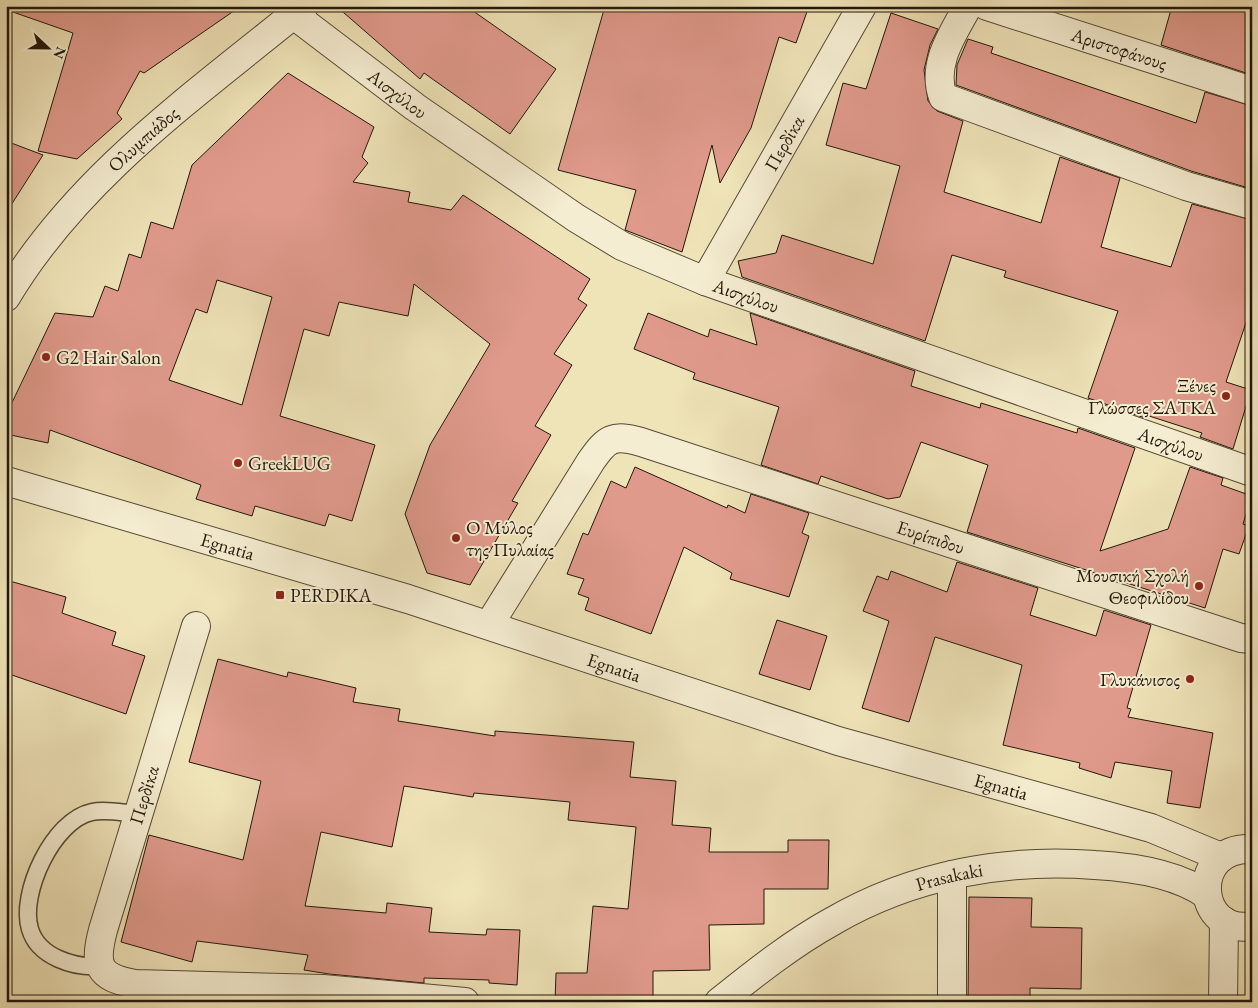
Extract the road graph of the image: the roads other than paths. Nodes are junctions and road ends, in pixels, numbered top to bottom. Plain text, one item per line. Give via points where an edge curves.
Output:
1 (862, 6) edge
2 (968, 6) edge
3 (987, 6) edge
4 (299, 11) edge
5 (1252, 91) edge
6 (1252, 205) edge
7 (705, 281) junction
8 (6, 297) edge
9 (1252, 472) edge
10 (6, 481) edge
11 (196, 626) dead end
12 (489, 626) junction
13 (1252, 639) edge
14 (138, 814) junction
15 (1252, 849) edge
16 (1221, 857) junction
17 (952, 875) junction
18 (1207, 895) junction
19 (1224, 921) junction
20 (1252, 926) edge
21 (100, 966) junction
22 (174, 994) edge
23 (465, 1002) edge
24 (719, 1002) edge
25 (952, 1002) edge
26 (1223, 1002) edge

1 - 7 street, Περδίκα
2 - 6 street via 941,63 938,84 943,97 1186,186
3 - 5 street, Αριστοφάνους
4 - 7 street, Αισχύλου via 415,107 576,218 622,246
4 - 8 street, Ολυμπιάδος via 196,92 102,176 46,239
7 - 9 street, Αισχύλου
10 - 12 street, Egnatia
11 - 14 street, Περδίκα
12 - 13 street, Ευρίπιδου via 585,469 603,444 621,438
12 - 16 street, Egnatia via 838,741 1151,828
14 - 21 street, Περδίκα via 103,930 98,956
14 - 21 lane via 91,812 77,818 55,839 32,889 28,920 30,931 43,948 64,961 81,966
15 - 16 street via 1235,850
16 - 18 street via 1208,874
17 - 18 street, Prasakaki via 1019,864 1117,866 1173,879
17 - 24 street, Prasakaki via 886,896 832,921
17 - 25 street
18 - 19 street via 1210,905
19 - 20 street via 1235,926
19 - 26 street
21 - 22 street via 106,974 120,981
22 - 23 street via 315,989

